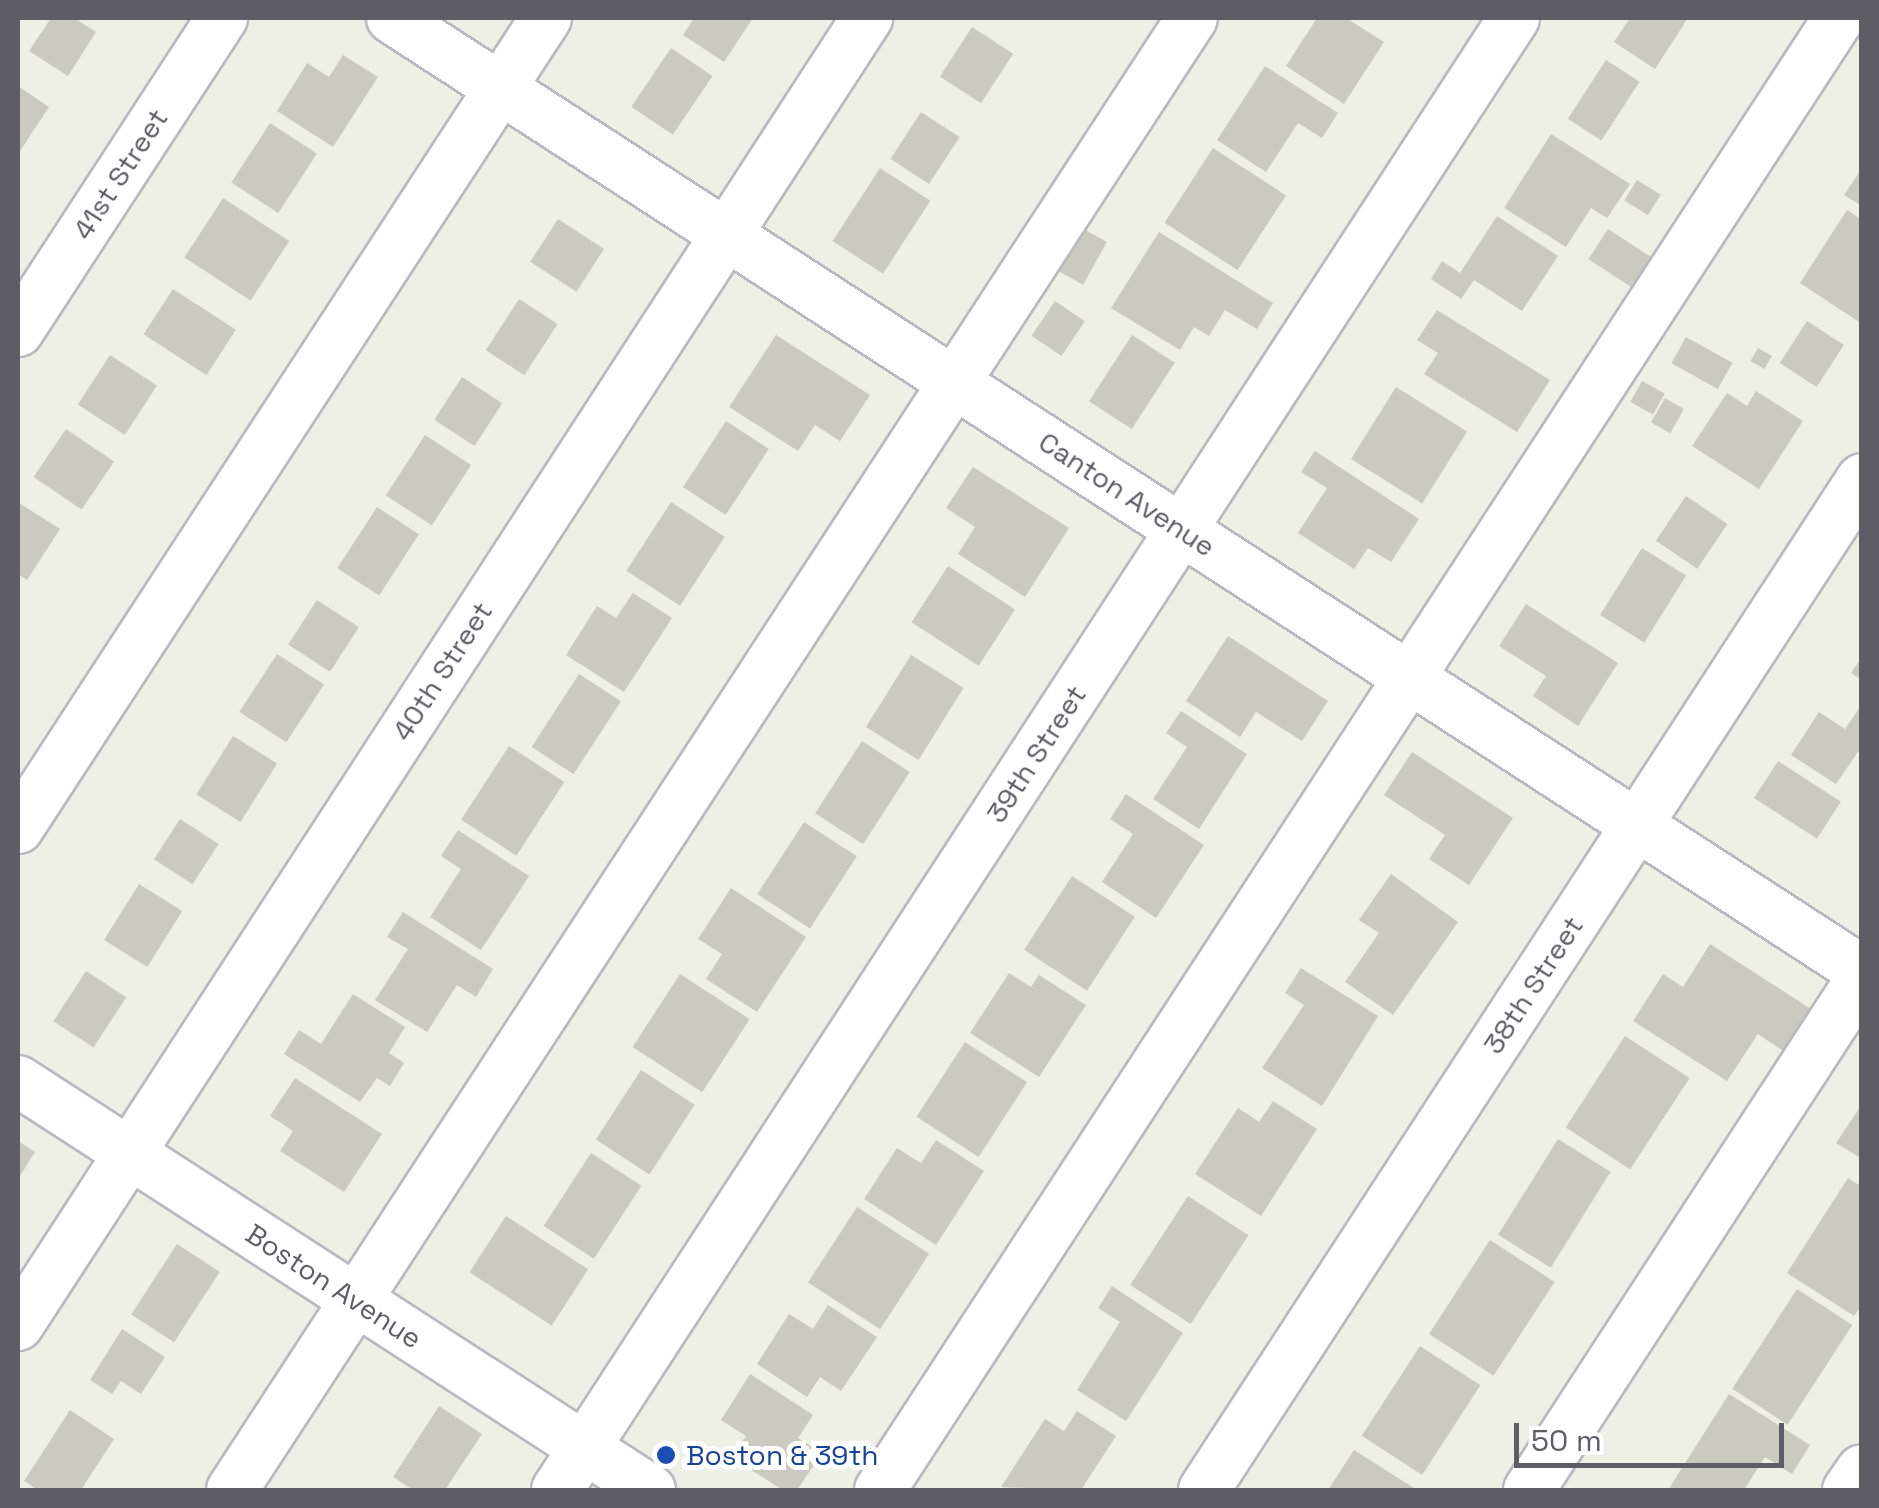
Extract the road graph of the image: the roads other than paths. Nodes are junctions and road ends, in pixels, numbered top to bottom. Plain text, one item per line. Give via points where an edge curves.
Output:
1 (222, 18) edge
2 (392, 18) edge
3 (546, 18) edge
4 (867, 18) edge
5 (1192, 18) edge
6 (1514, 18) edge
7 (1839, 18) edge
8 (502, 87) junction
9 (727, 234) junction
10 (18, 331) edge
11 (955, 382) junction
12 (1862, 479) edge
13 (1182, 530) junction
14 (1408, 676) junction
15 (1636, 826) junction
16 (18, 828) edge
17 (1862, 971) edge
18 (1862, 978) edge
19 (18, 1082) edge
20 (128, 1154) junction
21 (355, 1300) junction
22 (18, 1325) edge
23 (584, 1448) junction
24 (1862, 1470) edge
25 (232, 1490) edge
26 (557, 1490) edge
27 (650, 1490) edge
28 (880, 1490) edge
29 (1204, 1490) edge
30 (1529, 1490) edge
31 (1848, 1490) edge

1 - 10 street, 41st Street
2 - 8 street, Canton Avenue
3 - 8 street
4 - 9 street, 40th Street
5 - 11 street
6 - 13 street, 39th Street
7 - 14 street
8 - 9 street, Canton Avenue
8 - 16 street
9 - 11 street, Canton Avenue
9 - 20 street, 40th Street
11 - 13 street, Canton Avenue
11 - 21 street
12 - 15 street, 38th Street
13 - 14 street, Canton Avenue
13 - 23 street, 39th Street
14 - 15 street, Canton Avenue
14 - 28 street
15 - 17 street, Canton Avenue
15 - 29 street, 38th Street
18 - 30 street
19 - 20 street, Boston Avenue
20 - 21 street, Boston Avenue
20 - 22 street, 40th Street
21 - 23 street, Boston Avenue
21 - 25 street
23 - 26 street, 39th Street
23 - 27 street, Boston Avenue
24 - 31 street

